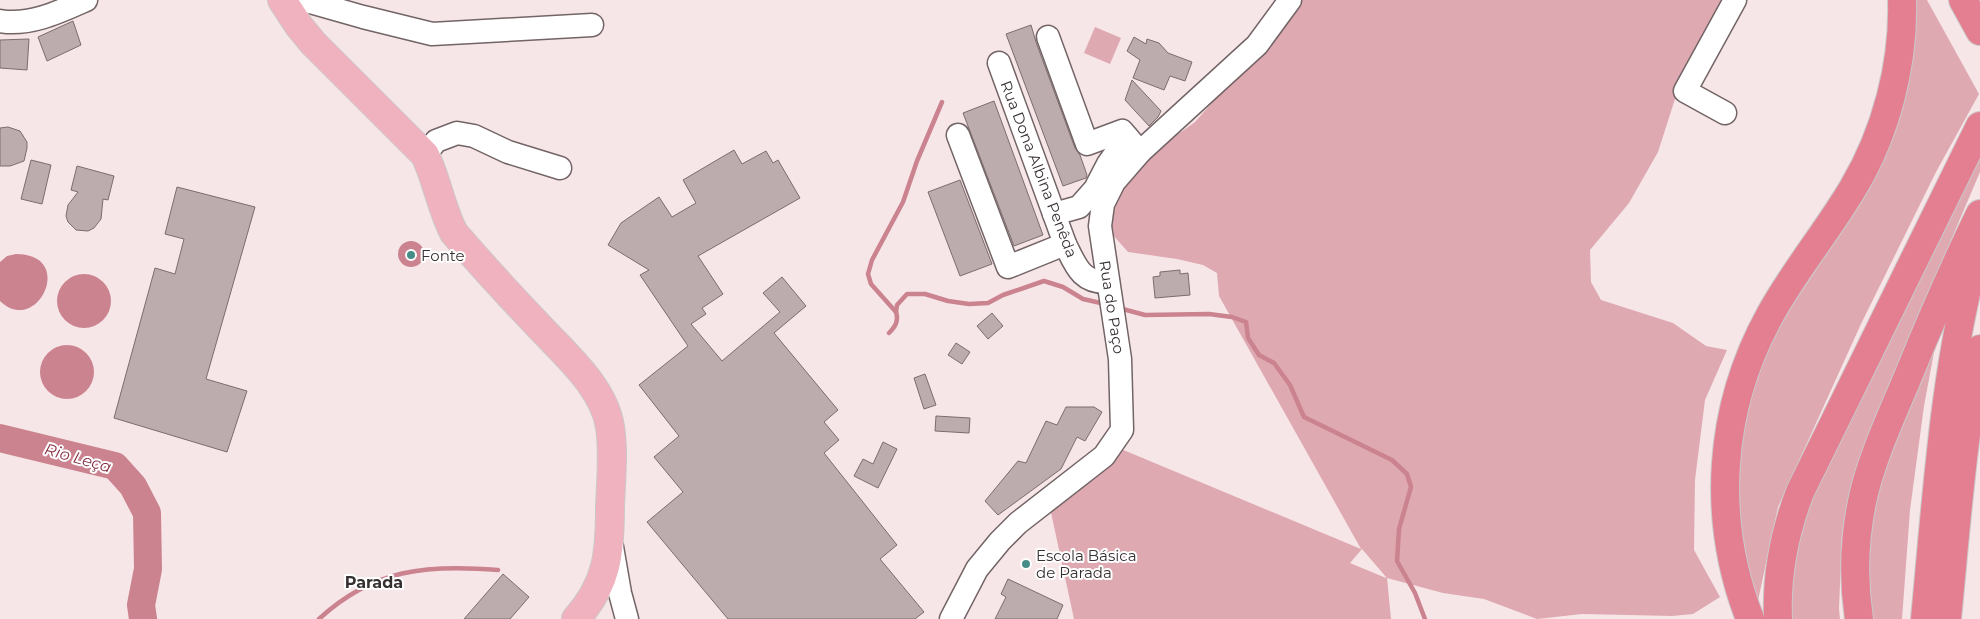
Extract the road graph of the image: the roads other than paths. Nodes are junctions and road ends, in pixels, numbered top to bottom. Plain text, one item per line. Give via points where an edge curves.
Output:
1 (86, 0) edge
2 (282, 0) edge
3 (286, 0) edge
4 (304, 0) edge
5 (1290, 0) edge
6 (1735, 0) edge
7 (1902, 0) edge
8 (1963, 0) edge
9 (0, 21) edge
10 (592, 25) dead end
11 (1980, 31) edge
12 (1048, 37) dead end
13 (999, 63) dead end
14 (1725, 113) dead end
15 (1980, 126) edge
16 (958, 135) dead end
17 (1134, 144) junction
18 (425, 155) junction
19 (560, 168) dead end
20 (1054, 214) junction
21 (1980, 214) edge
22 (1980, 238) edge
23 (1065, 244) junction
24 (1110, 290) junction
25 (1980, 349) edge
26 (610, 538) junction
27 (583, 611) edge
28 (620, 619) edge
29 (627, 619) edge
30 (951, 619) edge
31 (1750, 619) edge
32 (1778, 619) edge
33 (1858, 619) edge
34 (1925, 619) edge
35 (1947, 619) edge

1 - 9 street via 44,18 11,23
2 - 3 street
2 - 18 main road via 313,43
4 - 10 street via 432,34
5 - 17 street, Rua do Paço via 1256,45
6 - 14 street via 1685,91
7 - 31 highway via 1896,71 1874,146 1854,187 1770,315 1736,400 1726,461 1726,522 1738,581
8 - 11 highway
12 - 17 street via 1087,144 1122,131
13 - 20 street, Rua Dona Albina Penêda
15 - 32 highway via 1800,492 1781,554
16 - 23 street via 1008,267
17 - 20 street via 1108,164 1096,188 1079,208
17 - 24 street, Rua do Paço via 1103,204 1100,226
18 - 19 street via 436,141 457,133 474,136 508,152
18 - 26 main road via 454,233 582,371 604,406 610,426
20 - 23 street, Rua Dona Albina Penêda
21 - 33 highway via 1879,446 1862,501 1854,552
22 - 34 highway via 1954,359 1940,449
23 - 24 street, Rua Dona Albina Penêda via 1079,271
24 - 30 street, Rua do Paço via 1120,359 1122,430 1104,456 1018,523 1000,541 977,569
25 - 35 highway via 1963,455
26 - 27 main road via 603,575
26 - 29 street
27 - 28 street via 607,607

